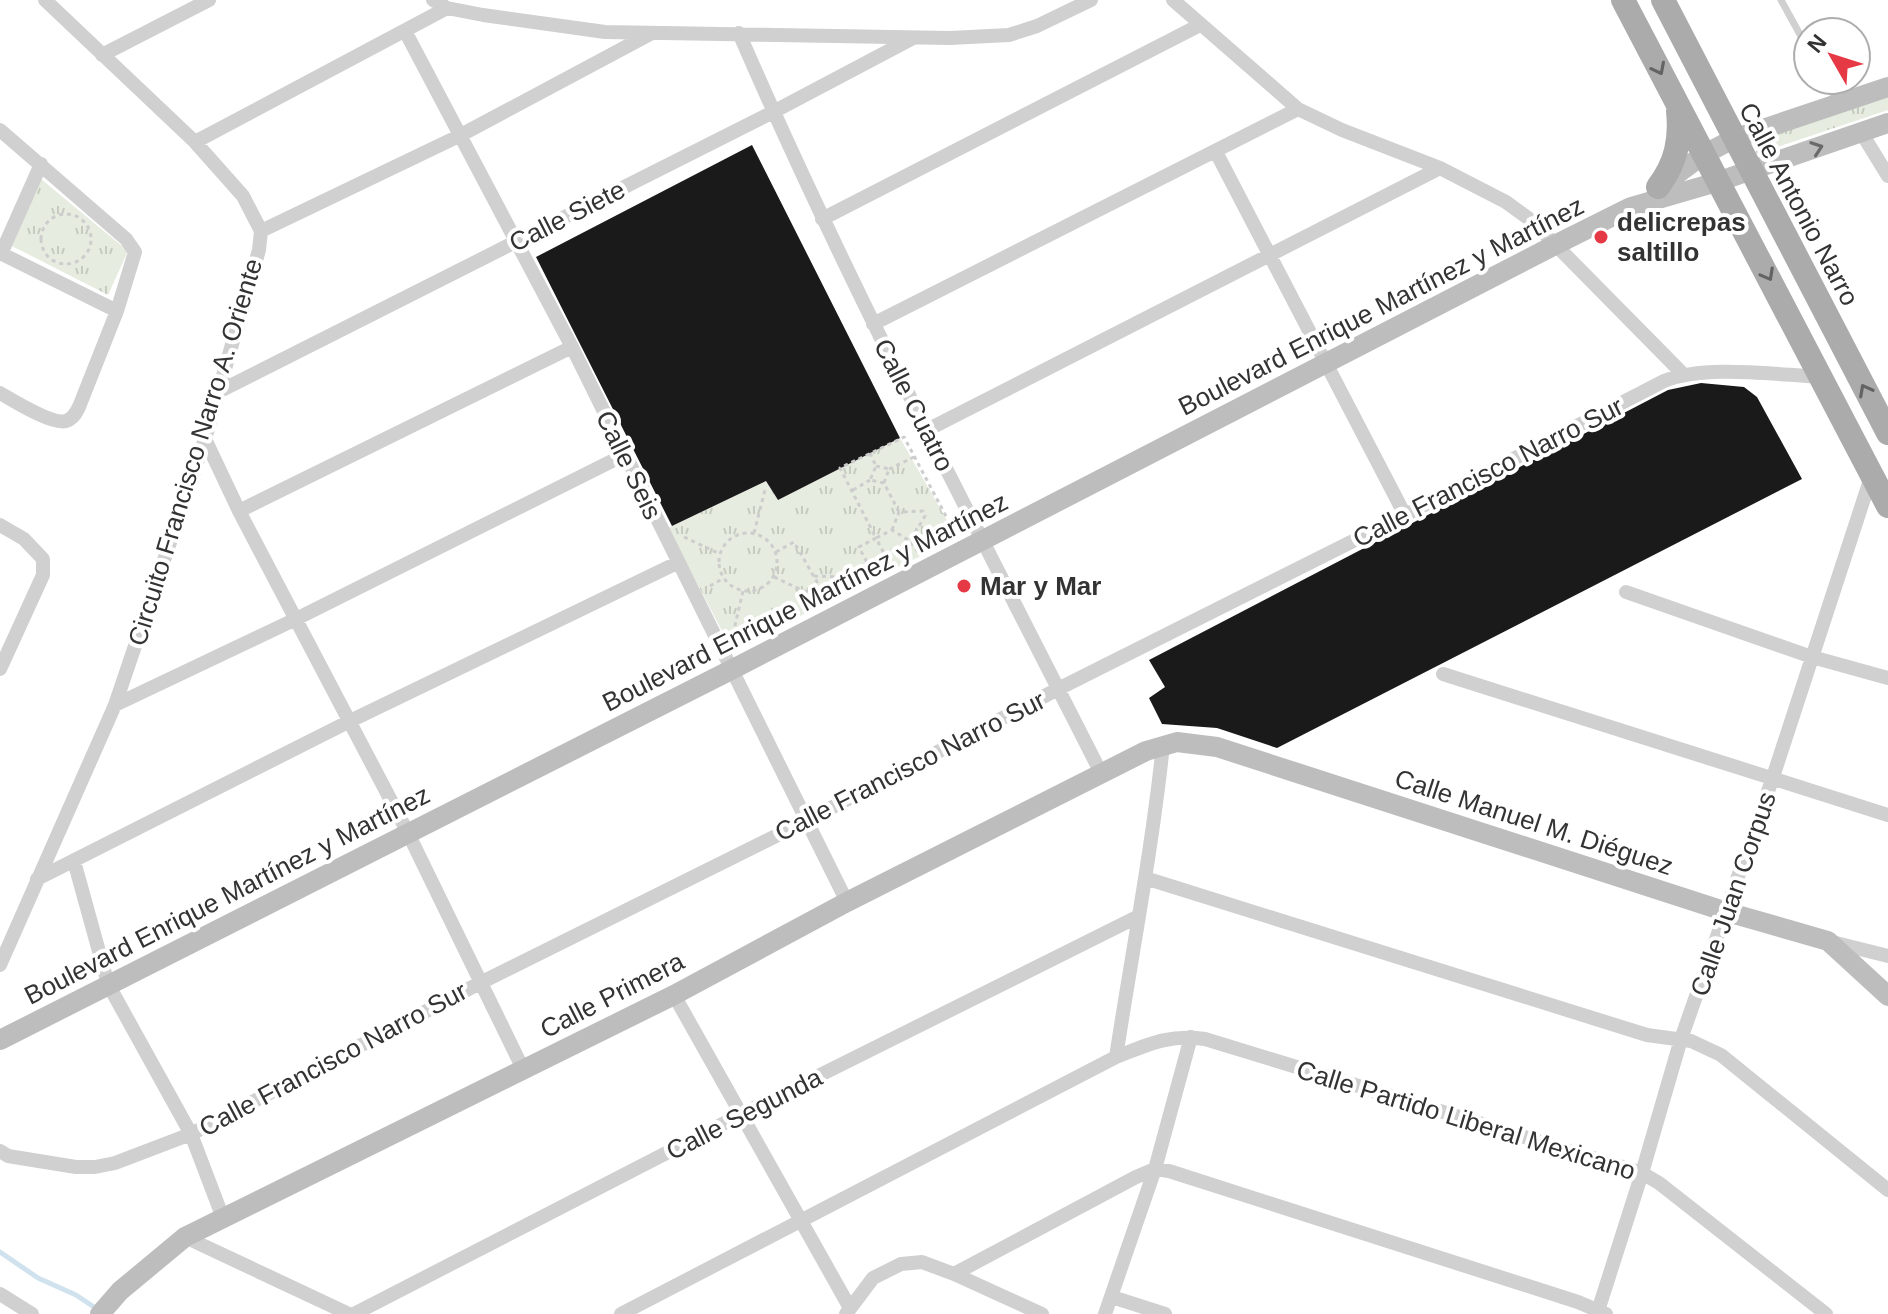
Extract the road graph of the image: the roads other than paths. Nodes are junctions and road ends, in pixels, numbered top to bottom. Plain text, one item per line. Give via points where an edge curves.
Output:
1 (45, 0) edge
2 (209, 0) edge
3 (433, 0) edge
4 (1091, 0) edge
5 (1173, 0) edge
6 (1623, 0) edge
7 (1781, 0) edge
8 (1670, 2) edge
9 (447, 8) junction
10 (1792, 20) edge
11 (1200, 25) junction
12 (405, 31) junction
13 (739, 33) junction
14 (650, 34) junction
15 (913, 38) junction
16 (102, 55) junction
17 (1888, 87) edge
18 (1834, 96) edge
19 (1838, 103) junction
20 (1677, 104) junction
21 (1298, 109) junction
22 (773, 112) junction
23 (1888, 123) edge
24 (0, 130) edge
25 (1861, 132) junction
26 (459, 136) junction
27 (1733, 139) junction
28 (195, 142) junction
29 (1216, 152) junction
30 (1703, 155) junction
31 (41, 164) junction
32 (1440, 168) junction
33 (1750, 171) junction
34 (1888, 176) edge
35 (1717, 182) junction
36 (1658, 187) junction
37 (1631, 207) junction
38 (822, 219) junction
39 (261, 231) junction
40 (517, 242) junction
41 (1557, 244) junction
42 (0, 253) edge
43 (1270, 256) junction
44 (117, 311) junction
45 (873, 324) junction
46 (572, 347) junction
47 (1325, 364) junction
48 (1682, 373) junction
49 (1823, 377) junction
50 (220, 391) junction
51 (0, 393) edge
52 (927, 430) junction
53 (1888, 433) edge
54 (205, 439) junction
55 (624, 455) junction
56 (1872, 474) junction
57 (1888, 506) edge
58 (239, 511) junction
59 (1405, 515) junction
60 (0, 525) edge
61 (982, 540) junction
62 (677, 563) junction
63 (1626, 592) dead end
64 (296, 619) junction
65 (1812, 657) junction
66 (0, 669) edge
67 (731, 670) junction
68 (1443, 674) dead end
69 (1888, 678) edge
70 (1058, 689) junction
71 (115, 705) junction
72 (350, 721) junction
73 (1163, 745) junction
74 (1101, 773) junction
75 (1773, 777) junction
76 (1888, 815) edge
77 (806, 821) junction
78 (408, 833) junction
79 (74, 861) junction
80 (1145, 878) junction
81 (37, 879) junction
82 (847, 902) junction
83 (1727, 912) junction
84 (1137, 917) junction
85 (1828, 941) junction
86 (1888, 956) edge
87 (0, 965) edge
88 (480, 983) junction
89 (108, 984) junction
90 (674, 995) junction
91 (1888, 996) edge
92 (1191, 1037) junction
93 (1681, 1039) junction
94 (0, 1040) edge
95 (1116, 1057) junction
96 (523, 1069) junction
97 (742, 1114) junction
98 (191, 1134) junction
99 (0, 1151) edge
100 (1155, 1169) junction
101 (1642, 1173) junction
102 (1888, 1190) edge
103 (223, 1218) junction
104 (801, 1220) junction
105 (185, 1237) junction
106 (954, 1274) junction
107 (0, 1294) edge
108 (1112, 1297) junction
109 (848, 1311) edge
110 (1601, 1313) edge
111 (32, 1314) edge
112 (100, 1314) edge
113 (352, 1314) edge
114 (621, 1314) edge
115 (1042, 1314) edge
116 (1105, 1314) edge
117 (1165, 1314) edge
118 (1826, 1314) edge

1 - 16 street, Circuito Francisco Narro A. Oriente
2 - 16 street
3 - 9 street
4 - 15 street via 1009,35
5 - 11 street
6 -> 20 main road
7 - 10 lane
8 - 27 main road, Calle Antonio Narro
9 - 12 street
9 - 14 street
11 - 21 street
11 - 38 street
12 - 26 street, Calle Seis
12 - 28 street
13 - 14 street
13 - 15 street
13 - 22 street, Calle Cuatro
14 - 26 street
15 - 22 street, Calle Siete
16 - 28 street, Circuito Francisco Narro A. Oriente
17 - 19 street, Boulevard Enrique Martínez y Martínez
18 - 19 lane
19 - 27 street, Boulevard Enrique Martínez y Martínez
20 - 30 main road
20 - 36 main road via 1676,154
21 - 29 street
21 - 32 street
22 - 38 street, Calle Cuatro
22 - 40 street, Calle Siete
23 - 25 street, Boulevard Enrique Martínez y Martínez
24 - 31 street
33 -> 25 street, Boulevard Enrique Martínez y Martínez
25 - 34 street
26 - 39 street
26 - 40 street, Calle Seis
27 - 30 street, Boulevard Enrique Martínez y Martínez
27 - 33 main road, Calle Antonio Narro
28 - 39 street, Circuito Francisco Narro A. Oriente via 243,196
29 - 43 street
29 - 45 street
30 - 35 main road
30 - 36 street, Boulevard Enrique Martínez y Martínez
31 - 42 street
31 - 44 street via 135,252
32 - 41 street via 1506,202
32 - 43 street
33 - 35 street, Boulevard Enrique Martínez y Martínez
53 -> 33 main road, Calle Antonio Narro
35 - 37 street, Boulevard Enrique Martínez y Martínez
35 -> 49 main road
36 - 37 street, Boulevard Enrique Martínez y Martínez
37 - 41 street, Boulevard Enrique Martínez y Martínez
38 - 45 street, Calle Cuatro
39 - 50 street, Circuito Francisco Narro A. Oriente
40 - 46 street, Calle Seis
40 - 50 street, Calle Siete
41 - 47 street, Boulevard Enrique Martínez y Martínez
41 - 48 street
42 - 44 street
43 - 47 street
43 - 52 street
44 - 51 street via 72,418 53,421
45 - 52 street, Calle Cuatro
46 - 55 street, Calle Seis
46 - 58 street
47 - 59 street
47 - 61 street, Boulevard Enrique Martínez y Martínez
48 - 49 street, Calle Francisco Narro Sur
48 - 59 street, Calle Francisco Narro Sur
49 - 56 main road
50 - 54 street, Circuito Francisco Narro A. Oriente
52 - 61 street, Calle Cuatro
54 - 58 street
54 - 71 street, Circuito Francisco Narro A. Oriente
55 - 62 street, Calle Seis
55 - 64 street
56 - 57 main road
56 - 65 street, Calle Juan Corpus
58 - 64 street
59 - 70 street, Calle Francisco Narro Sur
60 - 66 street via 43,559 43,575
61 - 67 street, Boulevard Enrique Martínez y Martínez
61 - 70 street, Calle Cuatro
62 - 67 street, Calle Seis
62 - 72 street
63 - 65 street
64 - 71 street
64 - 72 street
65 - 69 street
65 - 75 street, Calle Juan Corpus
67 - 77 street, Calle Seis
67 - 78 street, Boulevard Enrique Martínez y Martínez
68 - 75 street
70 - 74 street, Calle Cuatro
70 - 77 street, Calle Francisco Narro Sur
71 - 81 street, Circuito Francisco Narro A. Oriente
72 - 78 street
72 - 79 street
73 - 74 street, Calle Primera
73 - 80 street
73 - 83 street, Calle Manuel M. Diéguez via 1217,747
74 - 82 street, Calle Primera
75 - 76 street
75 - 83 street, Calle Juan Corpus
77 - 82 street, Calle Seis
77 - 88 street, Calle Francisco Narro Sur
78 - 88 street
78 - 89 street, Boulevard Enrique Martínez y Martínez
79 - 81 street
79 - 89 street
80 - 84 street
80 - 93 street via 1647,1035
81 - 87 street, Circuito Francisco Narro A. Oriente
82 - 90 street, Calle Primera
83 - 85 street, Calle Manuel M. Diéguez
83 - 93 street, Calle Juan Corpus
84 - 95 street
84 - 97 street, Calle Segunda
85 - 86 street, Calle Manuel M. Diéguez
85 - 91 street
88 - 96 street
88 - 98 street, Calle Francisco Narro Sur
89 - 94 street, Boulevard Enrique Martínez y Martínez
89 - 98 street
90 - 96 street, Calle Primera
90 - 97 street
92 - 95 street, Calle Partido Liberal Mexicano via 1160,1040
92 - 100 street
92 - 101 street, Calle Partido Liberal Mexicano
93 - 101 street, Calle Juan Corpus
93 - 102 street via 1721,1055
95 - 104 street, Calle Partido Liberal Mexicano
96 - 103 street, Calle Primera
97 - 104 street
97 - 113 street, Calle Segunda
98 - 99 street, Calle Francisco Narro Sur via 95,1167
98 - 103 street
100 - 106 street
100 - 108 street
100 - 110 street
101 - 110 street, Calle Juan Corpus
101 - 118 street, Calle Partido Liberal Mexicano
103 - 105 street, Calle Primera
104 - 109 street
104 - 114 street, Calle Partido Liberal Mexicano
105 - 112 street, Calle Primera
105 - 113 street
106 - 109 street via 922,1262 901,1264 873,1278
106 - 115 street
107 - 111 street
108 - 116 street
108 - 117 street

